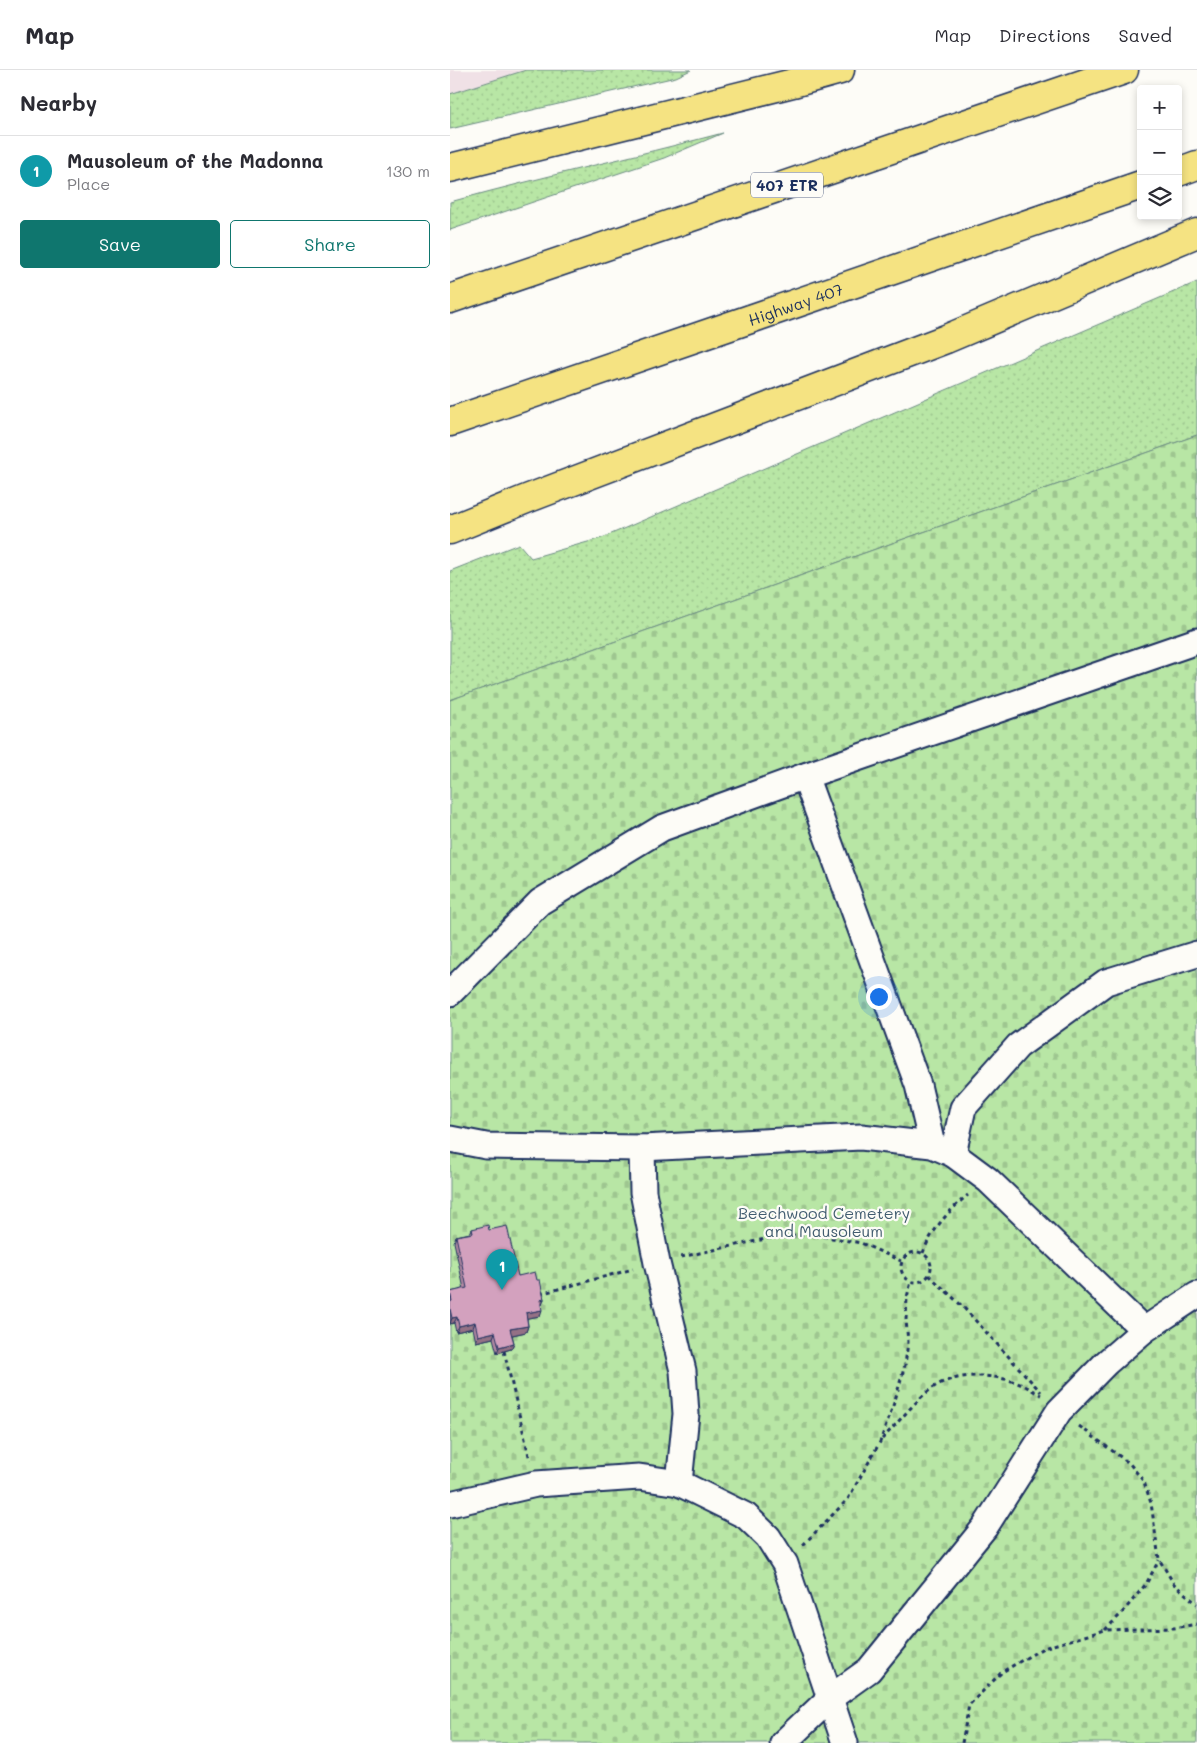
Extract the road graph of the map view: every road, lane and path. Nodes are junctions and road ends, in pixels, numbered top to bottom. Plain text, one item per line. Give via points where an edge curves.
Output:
1 (840, 70) edge
2 (1124, 70) edge
3 (1197, 165) edge
4 (450, 168) edge
5 (1182, 171) edge
6 (1137, 186) edge
7 (1197, 233) edge
8 (450, 299) edge
9 (450, 422) edge
10 (529, 498) junction
11 (450, 522) edge
12 (450, 530) edge
13 (1197, 641) edge
14 (805, 776) junction
15 (1197, 954) edge
16 (450, 993) edge
17 (450, 1139) edge
18 (642, 1148) junction
19 (943, 1149) junction
20 (988, 1180) junction
21 (923, 1253) junction
22 (902, 1260) junction
23 (657, 1263) junction
24 (911, 1282) junction
25 (540, 1294) edge
26 (1197, 1295) edge
27 (1144, 1330) junction
28 (504, 1351) edge
29 (1047, 1399) dead end
30 (880, 1442) junction
31 (680, 1483) junction
32 (536, 1484) junction
33 (450, 1504) edge
34 (1159, 1559) dead end
35 (785, 1564) junction
36 (1197, 1624) edge
37 (1105, 1630) junction
38 (830, 1698) junction
39 (783, 1743) edge
40 (846, 1743) edge
41 (962, 1743) edge

1 - 4 highway
2 - 8 highway, 407 ETR
3 - 5 highway
6 - 9 highway, Highway 407
7 - 10 highway via 946,339
10 - 11 highway
10 - 12 highway
13 - 14 lane
14 - 16 lane via 662,828 548,897
14 - 19 lane
15 - 19 lane via 1106,982 1018,1046 964,1108
17 - 18 lane via 486,1146
18 - 19 lane via 862,1137
18 - 23 lane via 643,1192
19 - 20 lane
20 - 21 path via 940,1223
20 - 27 lane
21 - 22 path via 908,1253
21 - 24 path via 931,1266 929,1275 921,1282
22 - 23 path via 861,1243 815,1235 770,1238
22 - 24 path via 900,1271
23 - 25 path
23 - 31 lane via 683,1371 686,1414
24 - 30 path via 907,1297 906,1365
26 - 27 lane
27 - 38 lane via 1059,1411 985,1527 869,1670
28 - 32 path
29 - 30 path via 1020,1384 998,1377 969,1376 951,1380 932,1388
30 - 35 path via 848,1499
31 - 32 lane via 639,1477
31 - 35 lane via 746,1516 768,1537
32 - 33 lane
34 - 37 path via 1146,1584
35 - 38 lane
36 - 37 path
37 - 41 path via 1044,1648 1002,1672 969,1705
38 - 39 lane
38 - 40 lane

